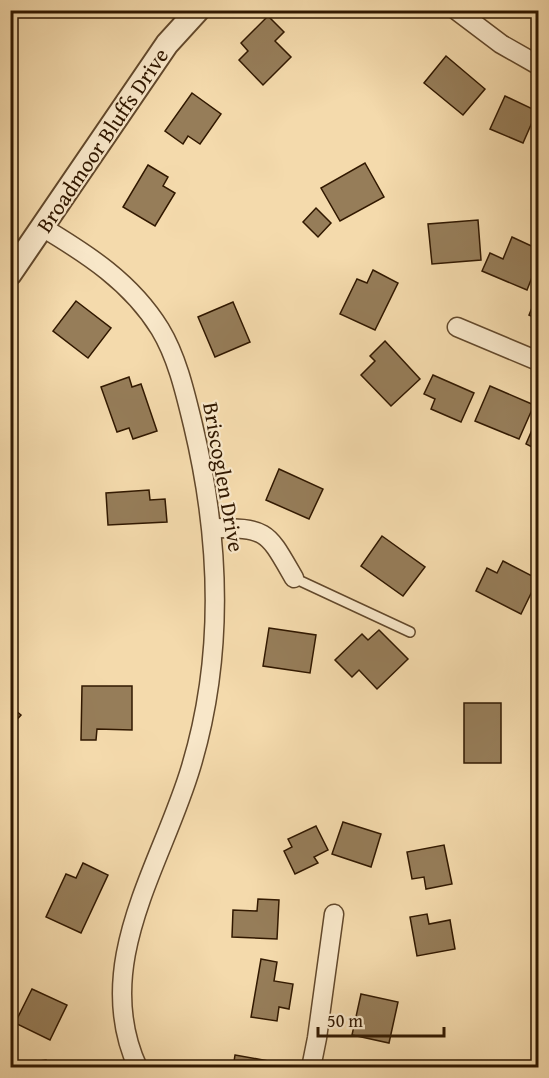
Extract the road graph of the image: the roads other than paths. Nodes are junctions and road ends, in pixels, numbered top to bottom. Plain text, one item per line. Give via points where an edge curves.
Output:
1 (198, 10) edge
2 (456, 10) edge
3 (538, 65) edge
4 (42, 226) junction
5 (10, 274) edge
6 (457, 327) dead end
7 (538, 361) edge
8 (212, 528) junction
9 (294, 578) joint
10 (410, 632) dead end
11 (334, 914) dead end
12 (138, 1068) edge
13 (311, 1068) edge

1 - 4 street, Broadmoor Bluffs Drive via 167,44
2 - 3 street via 501,44
4 - 5 street, Broadmoor Bluffs Drive
4 - 8 street, Briscoglen Drive via 127,287 160,330 184,387
6 - 7 street
8 - 9 street via 257,531 272,540
8 - 12 street, Briscoglen Drive via 215,635 200,735 183,794 129,934 123,961 122,1011
9 - 10 lane
11 - 13 street

